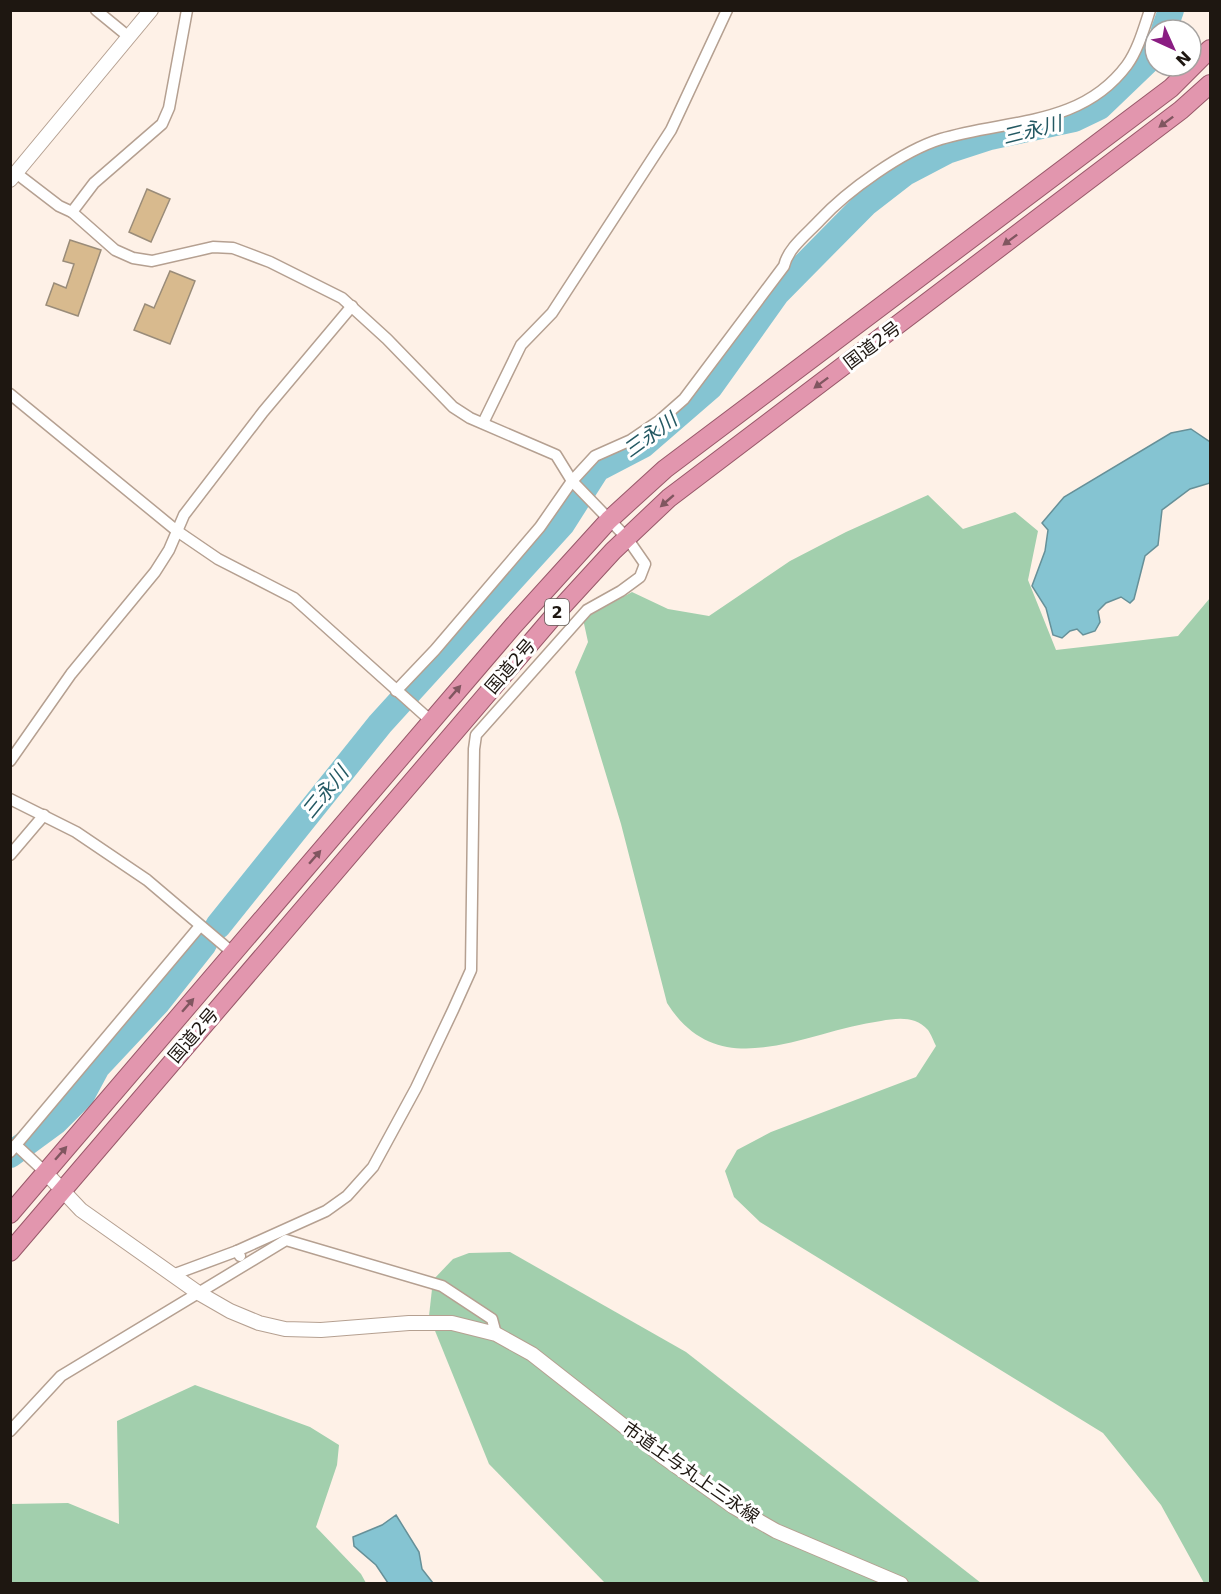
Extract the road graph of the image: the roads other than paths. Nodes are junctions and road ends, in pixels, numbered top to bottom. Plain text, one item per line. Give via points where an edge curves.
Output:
1 (96, 10) edge
2 (152, 10) edge
3 (187, 10) edge
4 (727, 10) edge
5 (1150, 10) edge
6 (129, 37) junction
7 (1210, 49) edge
8 (1210, 84) edge
9 (13, 176) edge
10 (72, 212) junction
11 (352, 306) junction
12 (10, 393) edge
13 (483, 423) junction
14 (574, 483) junction
15 (603, 514) junction
16 (177, 531) junction
17 (627, 538) junction
18 (399, 693) junction
19 (425, 715) junction
20 (10, 762) edge
21 (10, 799) edge
22 (44, 815) junction
23 (10, 855) edge
24 (200, 926) junction
25 (233, 952) junction
26 (13, 1149) edge
27 (45, 1172) junction
28 (61, 1190) junction
29 (10, 1214) edge
30 (237, 1251) junction
31 (10, 1252) edge
32 (244, 1265) junction
33 (175, 1274) junction
34 (197, 1292) junction
35 (496, 1334) junction
36 (10, 1431) edge
37 (902, 1584) edge

1 - 6 street
2 - 6 street
3 - 10 street via 169,108 162,124 94,183
4 - 13 street via 671,130 552,314 521,345
5 - 14 street via 1128,64 1097,96 1079,107 1041,120 938,140 888,165 844,198 787,254 784,266 684,399 631,440 595,456
6 - 9 street
7 - 15 highway, 国道2号 / 2 via 1171,88
8 -> 17 highway, 国道2号 / 2 via 1181,110 669,498
9 - 10 street
10 - 11 street via 115,250 133,258 152,261 213,247 233,248 270,261
11 - 13 street via 453,407
11 - 16 street via 263,412 184,515
12 - 16 street
13 - 14 street via 556,455
14 - 15 street
14 - 18 street
15 - 17 street
19 -> 15 highway, 国道2号 / 2
16 - 18 street via 218,559 294,598
16 - 20 street via 155,572 77,665
17 - 28 highway, 国道2号 / 2 via 558,611
17 - 30 street via 645,564 640,577 587,610 477,735 471,970 416,1088 373,1167 347,1196 326,1211
18 - 19 street
25 -> 19 highway, 国道2号 / 2
21 - 22 street
22 - 23 street
22 - 24 street via 147,880
24 - 25 street
24 - 26 street
27 -> 25 highway, 国道2号 / 2
26 - 27 street
27 - 28 street, 市道土与丸上三永線
27 - 29 highway, 国道2号 / 2
28 - 31 highway, 国道2号 / 2
28 - 33 street, 市道土与丸上三永線 via 81,1210
30 - 32 street
30 - 33 street
32 - 34 street
32 - 35 street via 286,1240 442,1286 492,1318
33 - 34 street, 市道土与丸上三永線
34 - 35 street, 市道土与丸上三永線 via 240,1315 285,1329 452,1323
34 - 36 street via 61,1376
35 - 37 street, 市道土与丸上三永線 via 532,1354 734,1507 776,1531

